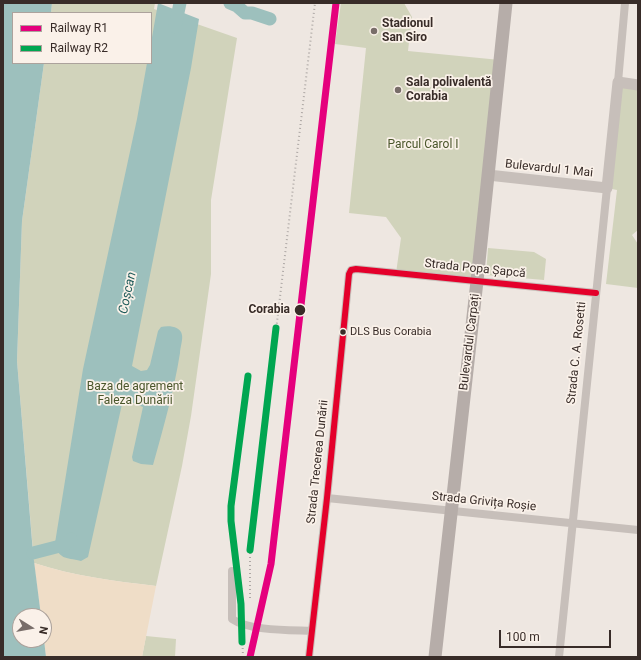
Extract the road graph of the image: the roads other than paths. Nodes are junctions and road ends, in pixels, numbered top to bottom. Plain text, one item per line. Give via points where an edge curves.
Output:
1 (506, 3) edge
2 (625, 3) edge
3 (618, 82) junction
4 (638, 85) edge
5 (488, 176) junction
6 (607, 188) junction
7 (351, 270) joint
8 (477, 281) junction
9 (596, 293) junction
10 (327, 498) junction
11 (451, 510) junction
12 (573, 523) junction
13 (638, 530) edge
14 (232, 571) dead end
15 (312, 631) junction
16 (309, 657) edge
17 (435, 657) edge
18 (560, 657) edge

1 - 5 main road, Bulevardul Carpați
2 - 3 street, Strada C. A. Rosetti
3 - 4 street
3 - 6 street, Strada C. A. Rosetti
5 - 6 street, Bulevardul 1 Mai
5 - 8 main road, Bulevardul Carpați
6 - 9 street, Strada C. A. Rosetti
7 - 8 street, Strada Popa Șapcă
7 - 10 street, Strada Trecerea Dunării via 342,334
8 - 9 street, Strada Popa Șapcă
8 - 11 main road, Bulevardul Carpați
9 - 12 street, Strada C. A. Rosetti
10 - 11 street, Strada Grivița Roșie
10 - 15 street, Strada Trecerea Dunării
11 - 12 street, Strada Grivița Roșie
11 - 17 main road, Bulevardul Carpați
12 - 13 street, Strada Grivița Roșie
12 - 18 street, Strada C. A. Rosetti
14 - 15 street via 232,619 238,623 268,628
15 - 16 street, Strada Trecerea Dunării

